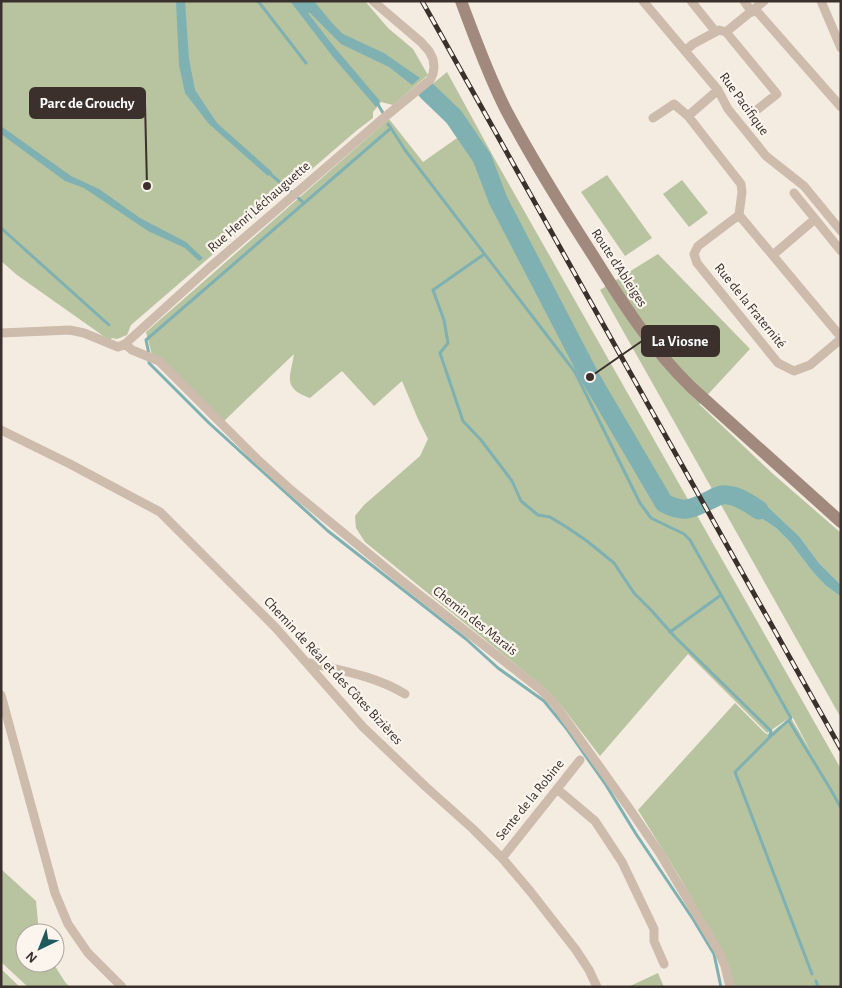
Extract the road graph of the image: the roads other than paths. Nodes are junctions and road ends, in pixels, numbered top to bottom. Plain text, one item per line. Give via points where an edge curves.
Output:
1 (373, 1) edge
2 (461, 1) edge
3 (643, 1) edge
4 (691, 1) edge
5 (744, 1) edge
6 (764, 1) edge
7 (821, 1) edge
8 (753, 11) junction
9 (716, 32) junction
10 (726, 32) junction
11 (841, 48) edge
12 (685, 51) junction
13 (718, 90) junction
14 (841, 107) edge
15 (758, 109) dead end
16 (688, 116) junction
17 (653, 118) dead end
18 (794, 193) dead end
19 (739, 215) junction
20 (815, 219) junction
21 (841, 231) edge
22 (841, 251) edge
23 (773, 255) junction
24 (1, 333) edge
25 (841, 338) edge
26 (125, 344) junction
27 (1, 430) edge
28 (841, 522) edge
29 (305, 662) junction
30 (405, 694) dead end
31 (1, 695) edge
32 (580, 760) dead end
33 (558, 790) junction
34 (502, 858) junction
35 (664, 964) dead end
36 (122, 987) edge
37 (597, 987) edge
38 (730, 987) edge

1 - 26 street, Rue Henri Léchauguette via 429,51 434,68 430,80
2 - 28 main road, Route d'Ableiges via 506,109 555,197 640,329 686,382
3 - 12 street, Rue Pacifique
4 - 9 street
5 - 8 street
6 - 8 street
7 - 11 street
8 - 10 street
8 - 14 street
9 - 10 street
9 - 12 street
10 - 15 street via 776,94
12 - 13 street, Rue Pacifique
13 - 16 street
13 - 21 street, Rue Pacifique via 728,109 766,156 804,186
16 - 17 street via 674,104
16 - 19 street via 741,184
18 - 20 street
19 - 23 street, Rue de la Fraternité
19 - 25 street, Rue de la Fraternité via 698,246 694,254 697,263 778,363 794,371 810,365
20 - 22 street
20 - 23 street
23 - 25 street, Rue de la Fraternité
24 - 26 street via 70,330 118,347
26 - 38 street, Chemin des Marais via 159,361 290,490 554,703 659,852 718,950
27 - 29 street, Chemin de Réal et des Côtes Bizières via 160,512 275,627
29 - 30 street via 375,680
29 - 34 street, Chemin de Réal et des Côtes Bizières via 363,727
31 - 36 street via 55,893 68,924 88,952
32 - 33 street, Sente de la Robine
33 - 34 street, Sente de la Robine
33 - 35 street via 595,821 622,862 654,929 654,941
34 - 37 street, Chemin de Réal et des Côtes Bizières via 576,950

